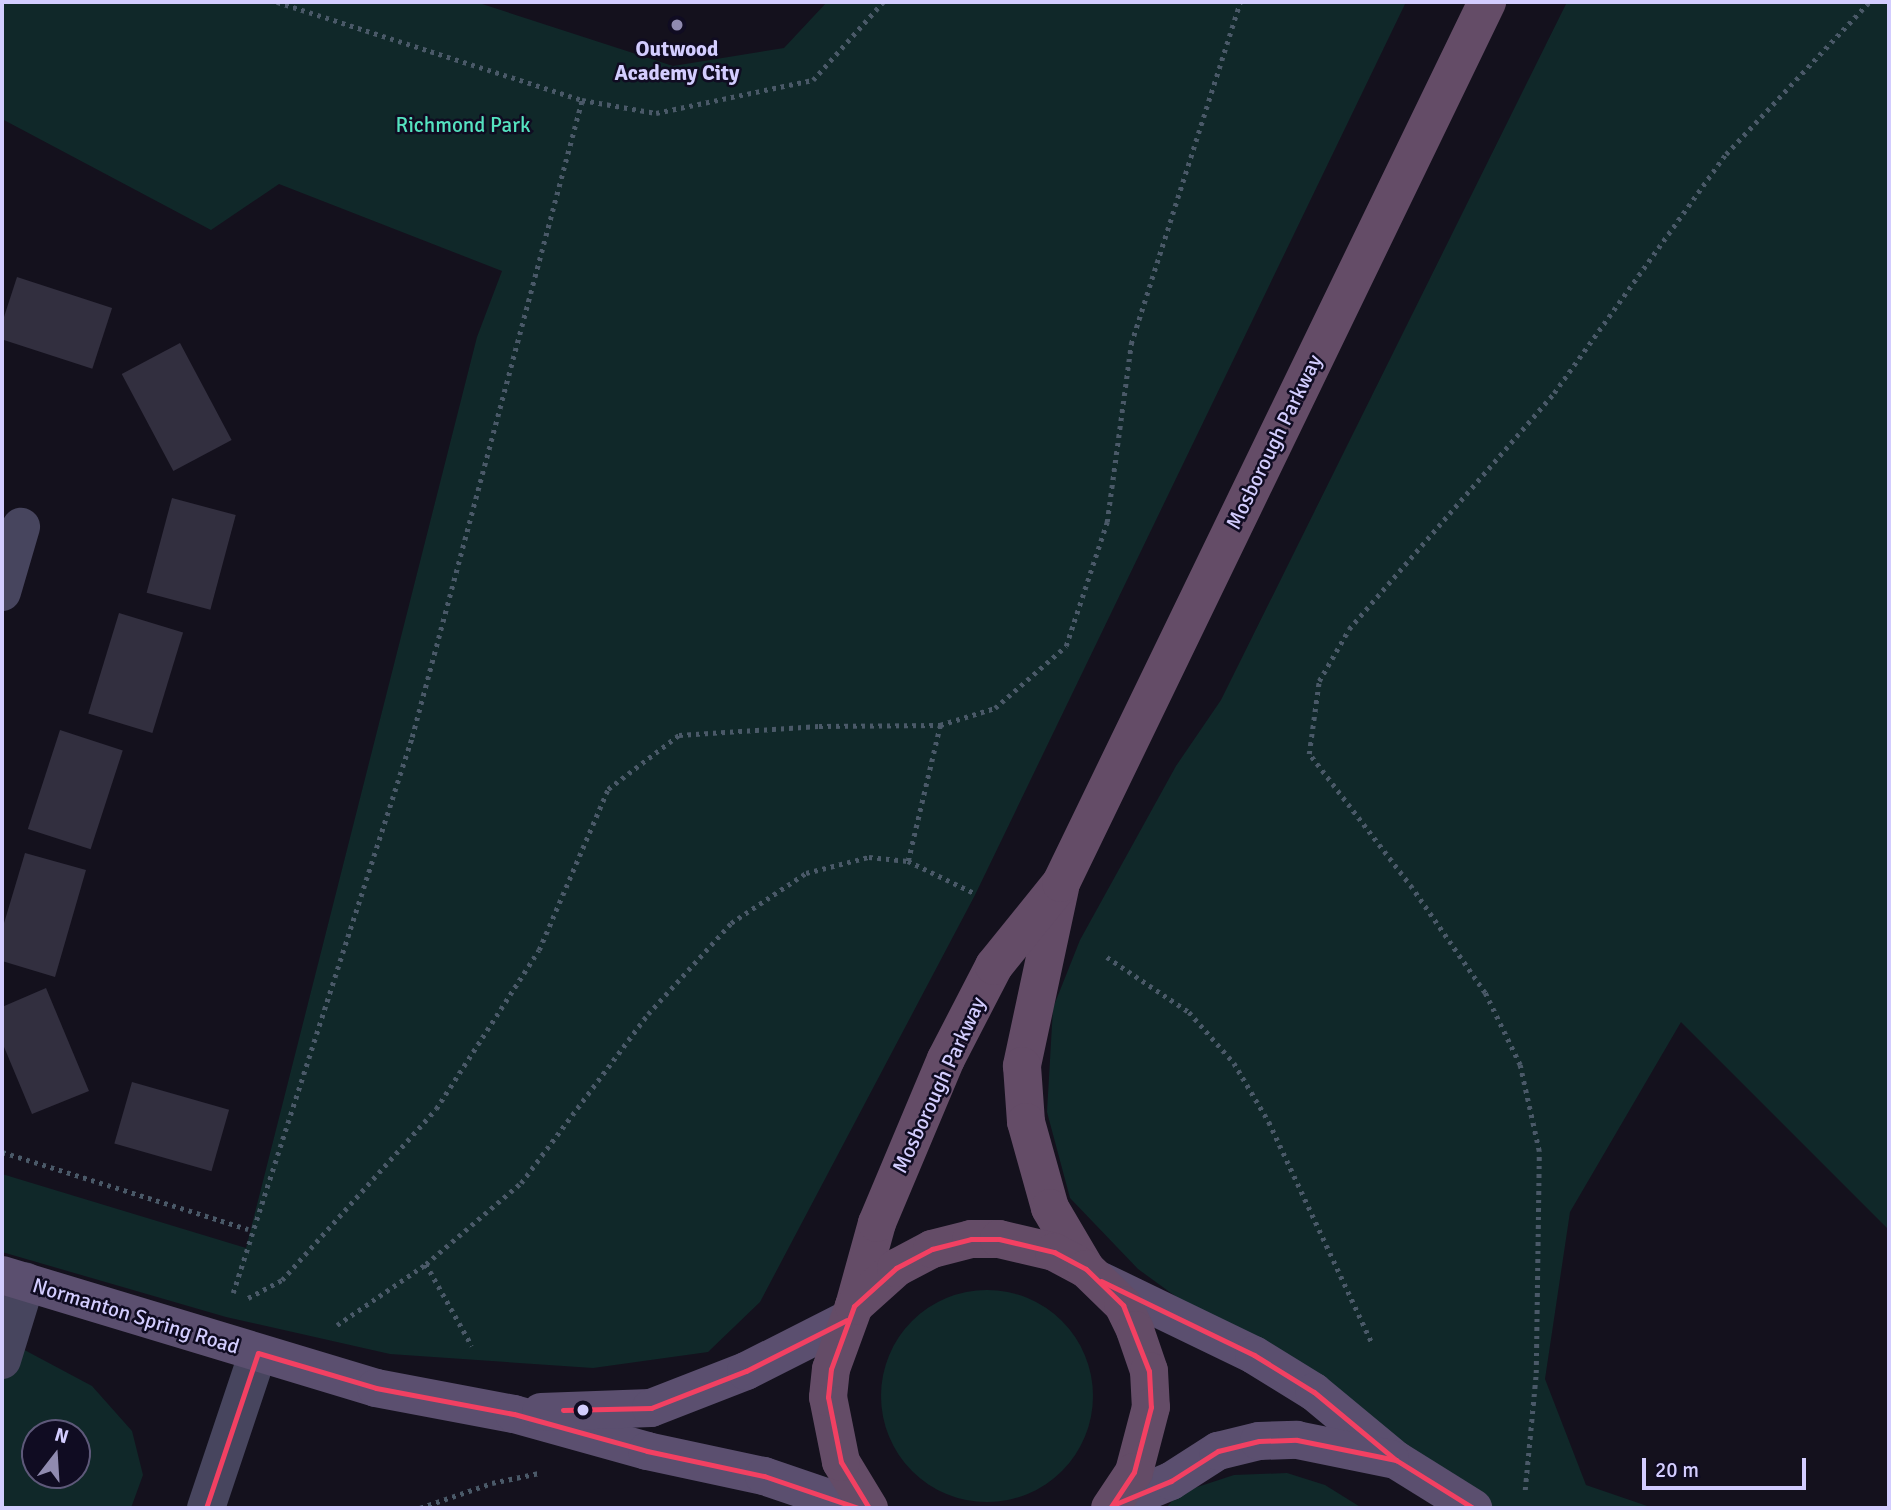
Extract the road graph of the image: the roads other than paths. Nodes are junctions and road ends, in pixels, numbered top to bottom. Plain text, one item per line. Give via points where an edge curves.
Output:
1 (1487, 2) edge
2 (21, 527) dead end
3 (2, 592) edge
4 (1060, 883) junction
5 (1094, 1275) junction
6 (14, 1278) edge
7 (851, 1313) junction
8 (258, 1353) junction
9 (2, 1360) edge
10 (514, 1414) junction
11 (1396, 1461) junction
12 (1112, 1507) edge
13 (206, 1508) edge
14 (858, 1508) edge
15 (869, 1508) edge
16 (1473, 1508) edge

1 - 4 highway, Mosborough Parkway
2 - 3 street
4 - 5 highway, Mosborough Parkway via 1022,1066 1026,1122 1051,1208
4 - 7 highway, Mosborough Parkway via 994,966 946,1059 877,1223
5 - 7 highway via 1027,1242 971,1239 932,1249 896,1268
5 - 11 main road via 1254,1355 1314,1392
5 - 12 highway via 1123,1305 1149,1371 1146,1443
6 - 8 main road, Normanton Spring Road via 223,1325
6 - 9 street
7 - 10 main road, Normanton Spring Road via 746,1371 651,1408
7 - 15 highway, Mosborough Parkway via 831,1369 830,1426 841,1462
8 - 10 main road, Normanton Spring Road via 376,1388
8 - 13 street
10 - 14 main road, Normanton Spring Road via 647,1451 764,1476
11 - 12 main road via 1297,1440 1259,1441 1217,1451 1171,1481
11 - 16 main road

